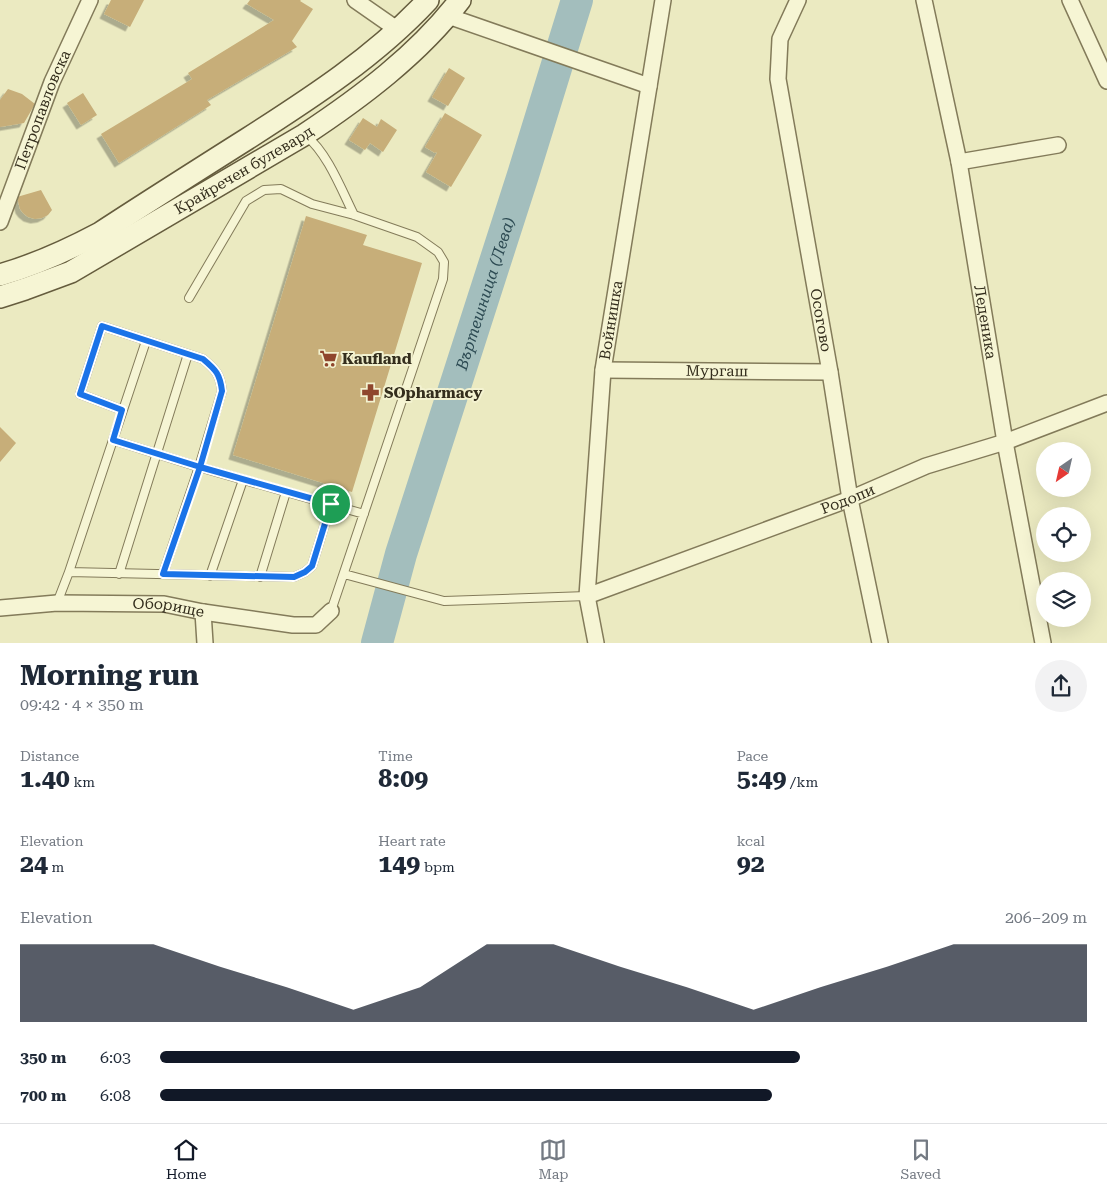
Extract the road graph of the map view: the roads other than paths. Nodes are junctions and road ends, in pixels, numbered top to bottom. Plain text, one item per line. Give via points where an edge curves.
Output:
1 (90, 0) edge
2 (354, 0) edge
3 (428, 0) edge
4 (663, 0) edge
5 (798, 0) edge
6 (924, 0) edge
7 (1070, 0) edge
8 (454, 8) edge
9 (398, 30) junction
10 (1107, 81) edge
11 (649, 86) junction
12 (304, 135) junction
13 (1058, 145) dead end
14 (959, 162) junction
15 (354, 215) junction
16 (0, 222) edge
17 (0, 275) edge
18 (0, 297) edge
19 (189, 298) dead end
20 (146, 341) junction
21 (188, 354) junction
22 (603, 370) junction
23 (830, 372) junction
24 (1107, 403) edge
25 (122, 410) junction
26 (113, 440) junction
27 (1005, 442) junction
28 (157, 454) junction
29 (200, 467) junction
30 (243, 480) junction
31 (286, 492) junction
32 (850, 499) junction
33 (331, 504) junction
34 (364, 514) junction
35 (69, 572) junction
36 (119, 574) junction
37 (163, 574) junction
38 (344, 574) junction
39 (210, 576) junction
40 (260, 577) junction
41 (588, 596) junction
42 (57, 603) junction
43 (0, 608) edge
44 (202, 612) junction
45 (331, 612) joint
46 (205, 643) edge
47 (596, 643) edge
48 (880, 643) edge
49 (1043, 643) edge

1 - 16 street, Петропавловска via 52,82
2 - 9 street
3 - 9 street, Крайречен булевард
4 - 11 street, Войнишка
5 - 23 street, Осогово via 780,39 778,79
6 - 14 street, Леденика
7 - 10 street
8 - 11 street
8 - 12 street, Крайречен булевард via 383,77
9 - 17 street, Крайречен булевард via 319,92 100,233 42,261
11 - 22 street, Войнишка
12 - 15 lane via 325,159
12 - 18 street, Крайречен булевард via 71,272
13 - 14 street
14 - 27 street, Леденика
15 - 19 lane via 312,204 281,189 264,190 246,201
15 - 34 lane via 418,237 438,252 444,262 443,280
20 - 21 lane
20 - 25 lane
20 - 25 lane via 102,326 80,394
21 - 28 lane
21 - 29 lane via 203,359 221,380 222,391
22 - 23 street, Мургаш
22 - 41 street, Войнишка
23 - 32 street, Осогово
24 - 27 street, Родопи
25 - 26 lane
26 - 28 lane
26 - 35 lane
27 - 32 street, Родопи via 926,466
27 - 49 street, Леденика
28 - 29 lane
28 - 36 lane
29 - 30 lane
29 - 37 lane
30 - 31 lane
30 - 39 lane
31 - 33 lane
31 - 40 lane
32 - 41 street, Родопи
32 - 48 street, Осогово
33 - 34 lane
33 - 40 lane via 312,566 294,577
34 - 38 lane
35 - 36 lane
35 - 42 lane
36 - 37 lane
37 - 39 lane
38 - 41 lane via 444,601
38 - 45 lane
39 - 40 lane
41 - 47 street, Войнишка
42 - 43 street, Оборище
42 - 44 street, Оборище via 164,604
44 - 45 street, Оборище via 293,625 316,625
44 - 46 street

